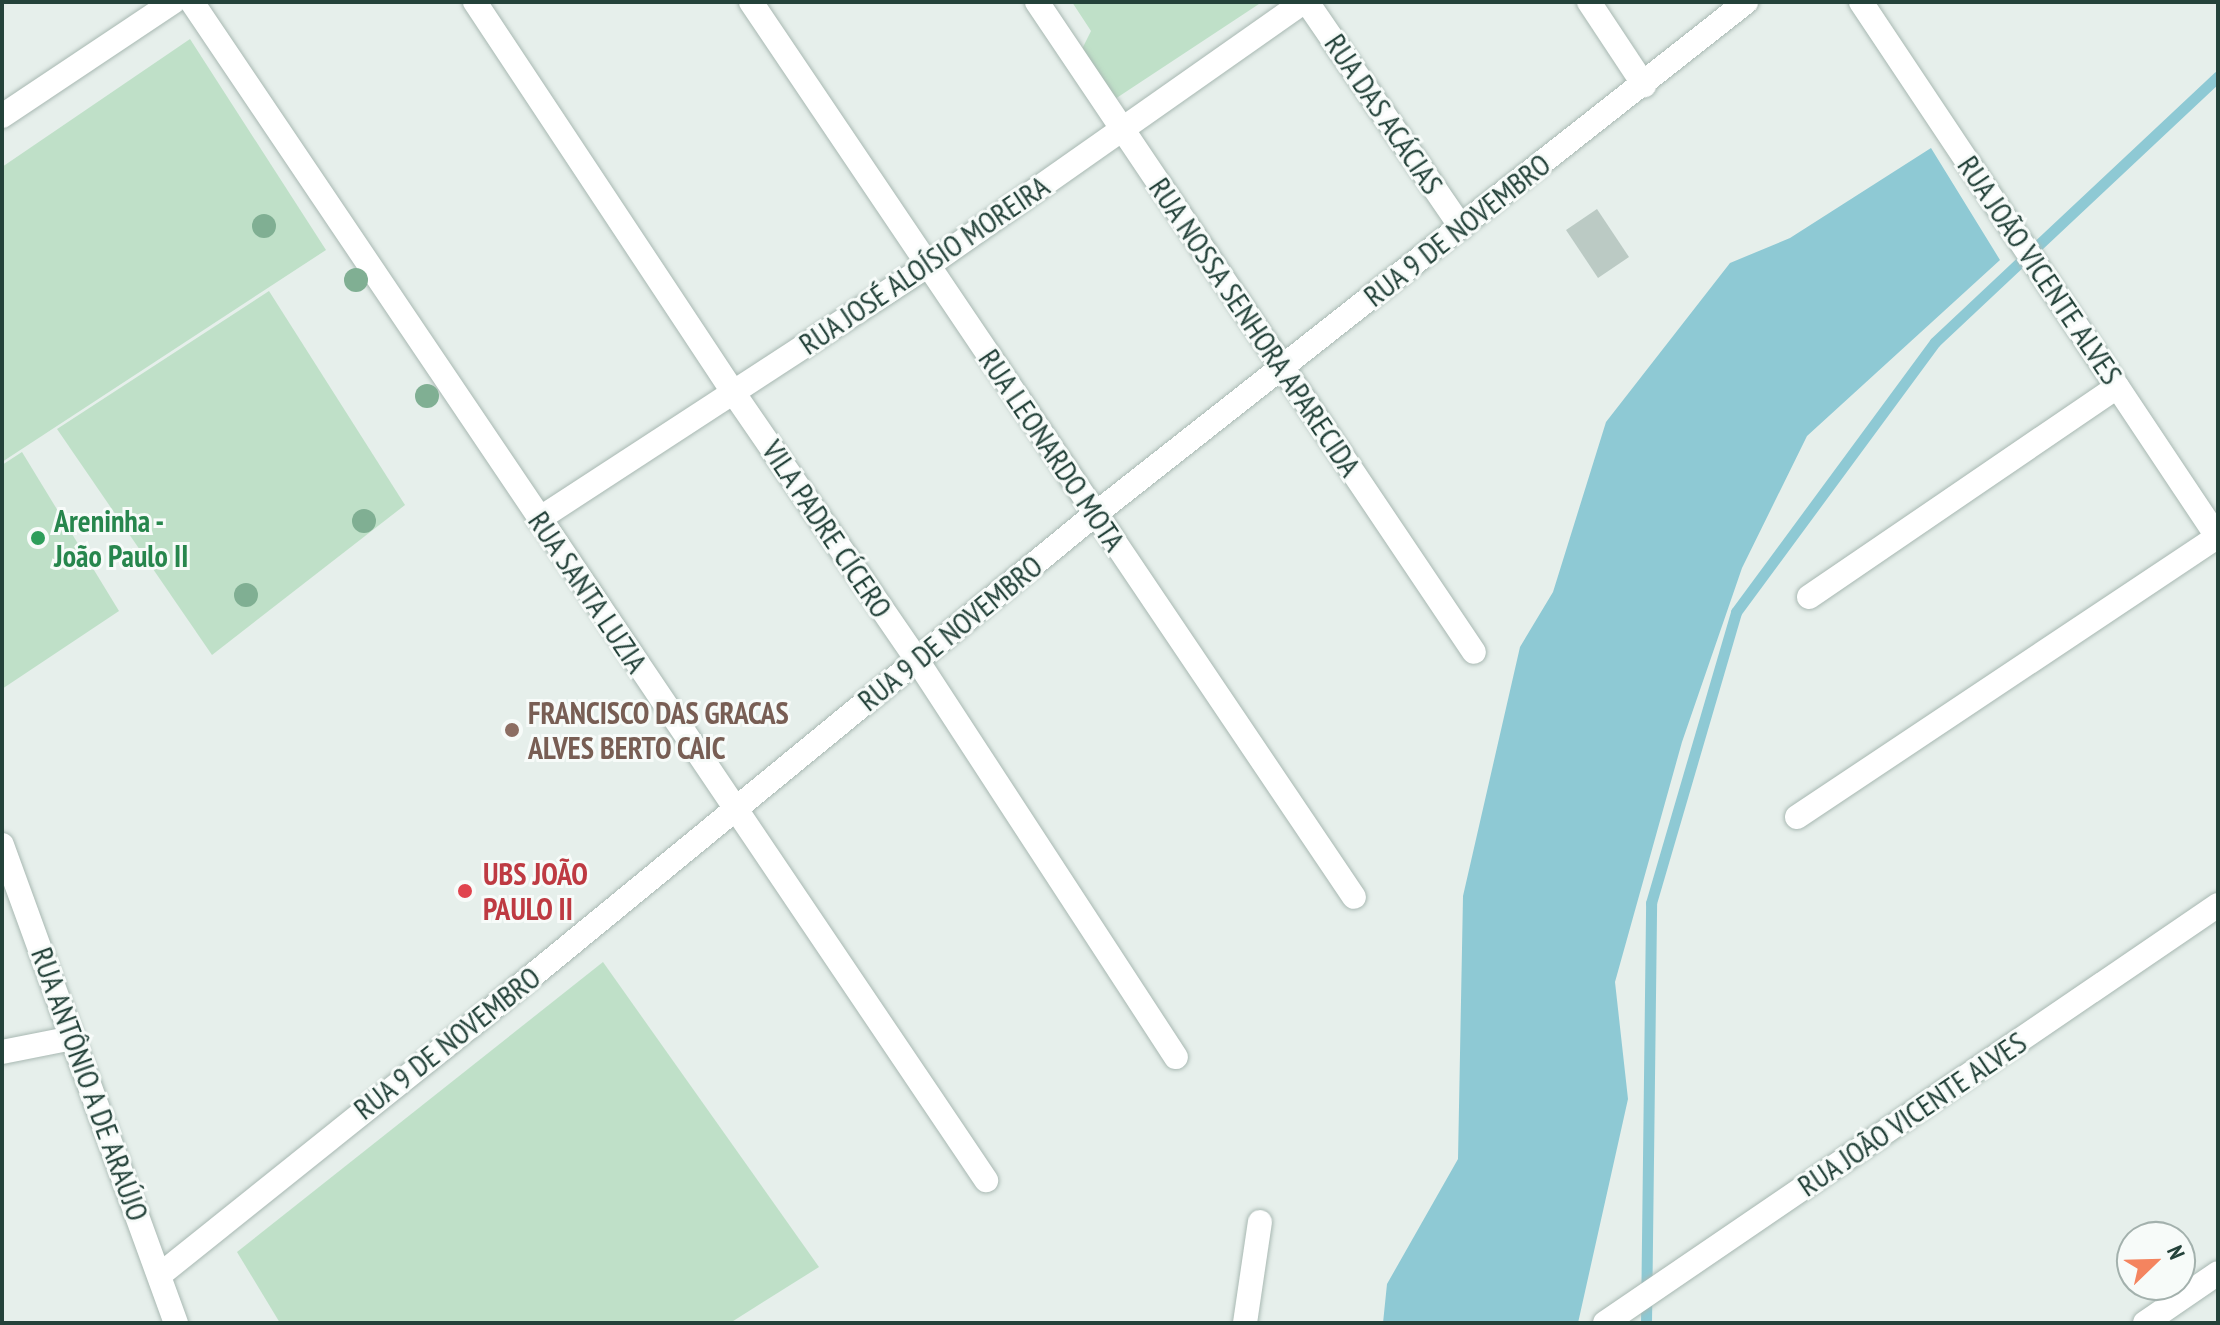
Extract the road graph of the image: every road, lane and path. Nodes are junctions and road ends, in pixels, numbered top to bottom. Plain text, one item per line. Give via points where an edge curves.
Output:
1 (173, 2) edge
2 (192, 2) edge
3 (475, 2) edge
4 (751, 2) edge
5 (1037, 2) edge
6 (1305, 2) edge
7 (1589, 2) edge
8 (1746, 2) edge
9 (1861, 2) edge
10 (1644, 85) junction
11 (2, 116) edge
12 (1122, 128) junction
13 (1461, 227) junction
14 (929, 265) junction
15 (1282, 368) junction
16 (2117, 387) junction
17 (733, 392) junction
18 (1094, 515) junction
19 (539, 519) junction
20 (2218, 538) edge
21 (1809, 597) dead end
22 (1474, 652) dead end
23 (917, 660) junction
24 (734, 810) junction
25 (1797, 817) dead end
26 (2, 845) edge
27 (1354, 897) dead end
28 (2218, 905) edge
29 (73, 1038) junction
30 (2, 1052) edge
31 (1176, 1057) dead end
32 (986, 1180) dead end
33 (1260, 1222) dead end
34 (2218, 1273) edge
35 (161, 1274) junction
36 (176, 1323) edge
37 (1245, 1323) edge
38 (1605, 1323) edge
39 (2145, 1323) edge

1 - 11 street
2 - 19 street, RUA SANTA LUZIA
3 - 17 street, VILA PADRE CÍCERO
4 - 14 street, RUA LEONARDO MOTA
5 - 12 street, RUA NOSSA SENHORA APARECIDA
6 - 12 street, RUA JOSÉ ALOÍSIO MOREIRA
6 - 13 street, RUA DAS ACÁCIAS
7 - 10 street
8 - 10 street, RUA 9 DE NOVEMBRO
9 - 16 street, RUA JOÃO VICENTE ALVES
10 - 13 street, RUA 9 DE NOVEMBRO
12 - 14 street, RUA JOSÉ ALOÍSIO MOREIRA
12 - 15 street, RUA NOSSA SENHORA APARECIDA
13 - 15 street, RUA 9 DE NOVEMBRO
14 - 17 street, RUA JOSÉ ALOÍSIO MOREIRA
14 - 18 street, RUA LEONARDO MOTA
15 - 18 street, RUA 9 DE NOVEMBRO
15 - 22 street, RUA NOSSA SENHORA APARECIDA
16 - 20 street, RUA JOÃO VICENTE ALVES
16 - 21 street
17 - 19 street, RUA JOSÉ ALOÍSIO MOREIRA
17 - 23 street, VILA PADRE CÍCERO
18 - 23 street, RUA 9 DE NOVEMBRO
18 - 27 street, RUA LEONARDO MOTA
19 - 24 street, RUA SANTA LUZIA
20 - 25 street
23 - 24 street, RUA 9 DE NOVEMBRO
23 - 31 street, VILA PADRE CÍCERO
24 - 32 street, RUA SANTA LUZIA
24 - 35 street, RUA 9 DE NOVEMBRO
26 - 29 street, RUA ANTÔNIO A DE ARAÚJO
28 - 38 street, RUA JOÃO VICENTE ALVES
29 - 30 street
29 - 35 street, RUA ANTÔNIO A DE ARAÚJO
33 - 37 street
34 - 39 street
35 - 36 street, RUA ANTÔNIO A DE ARAÚJO

